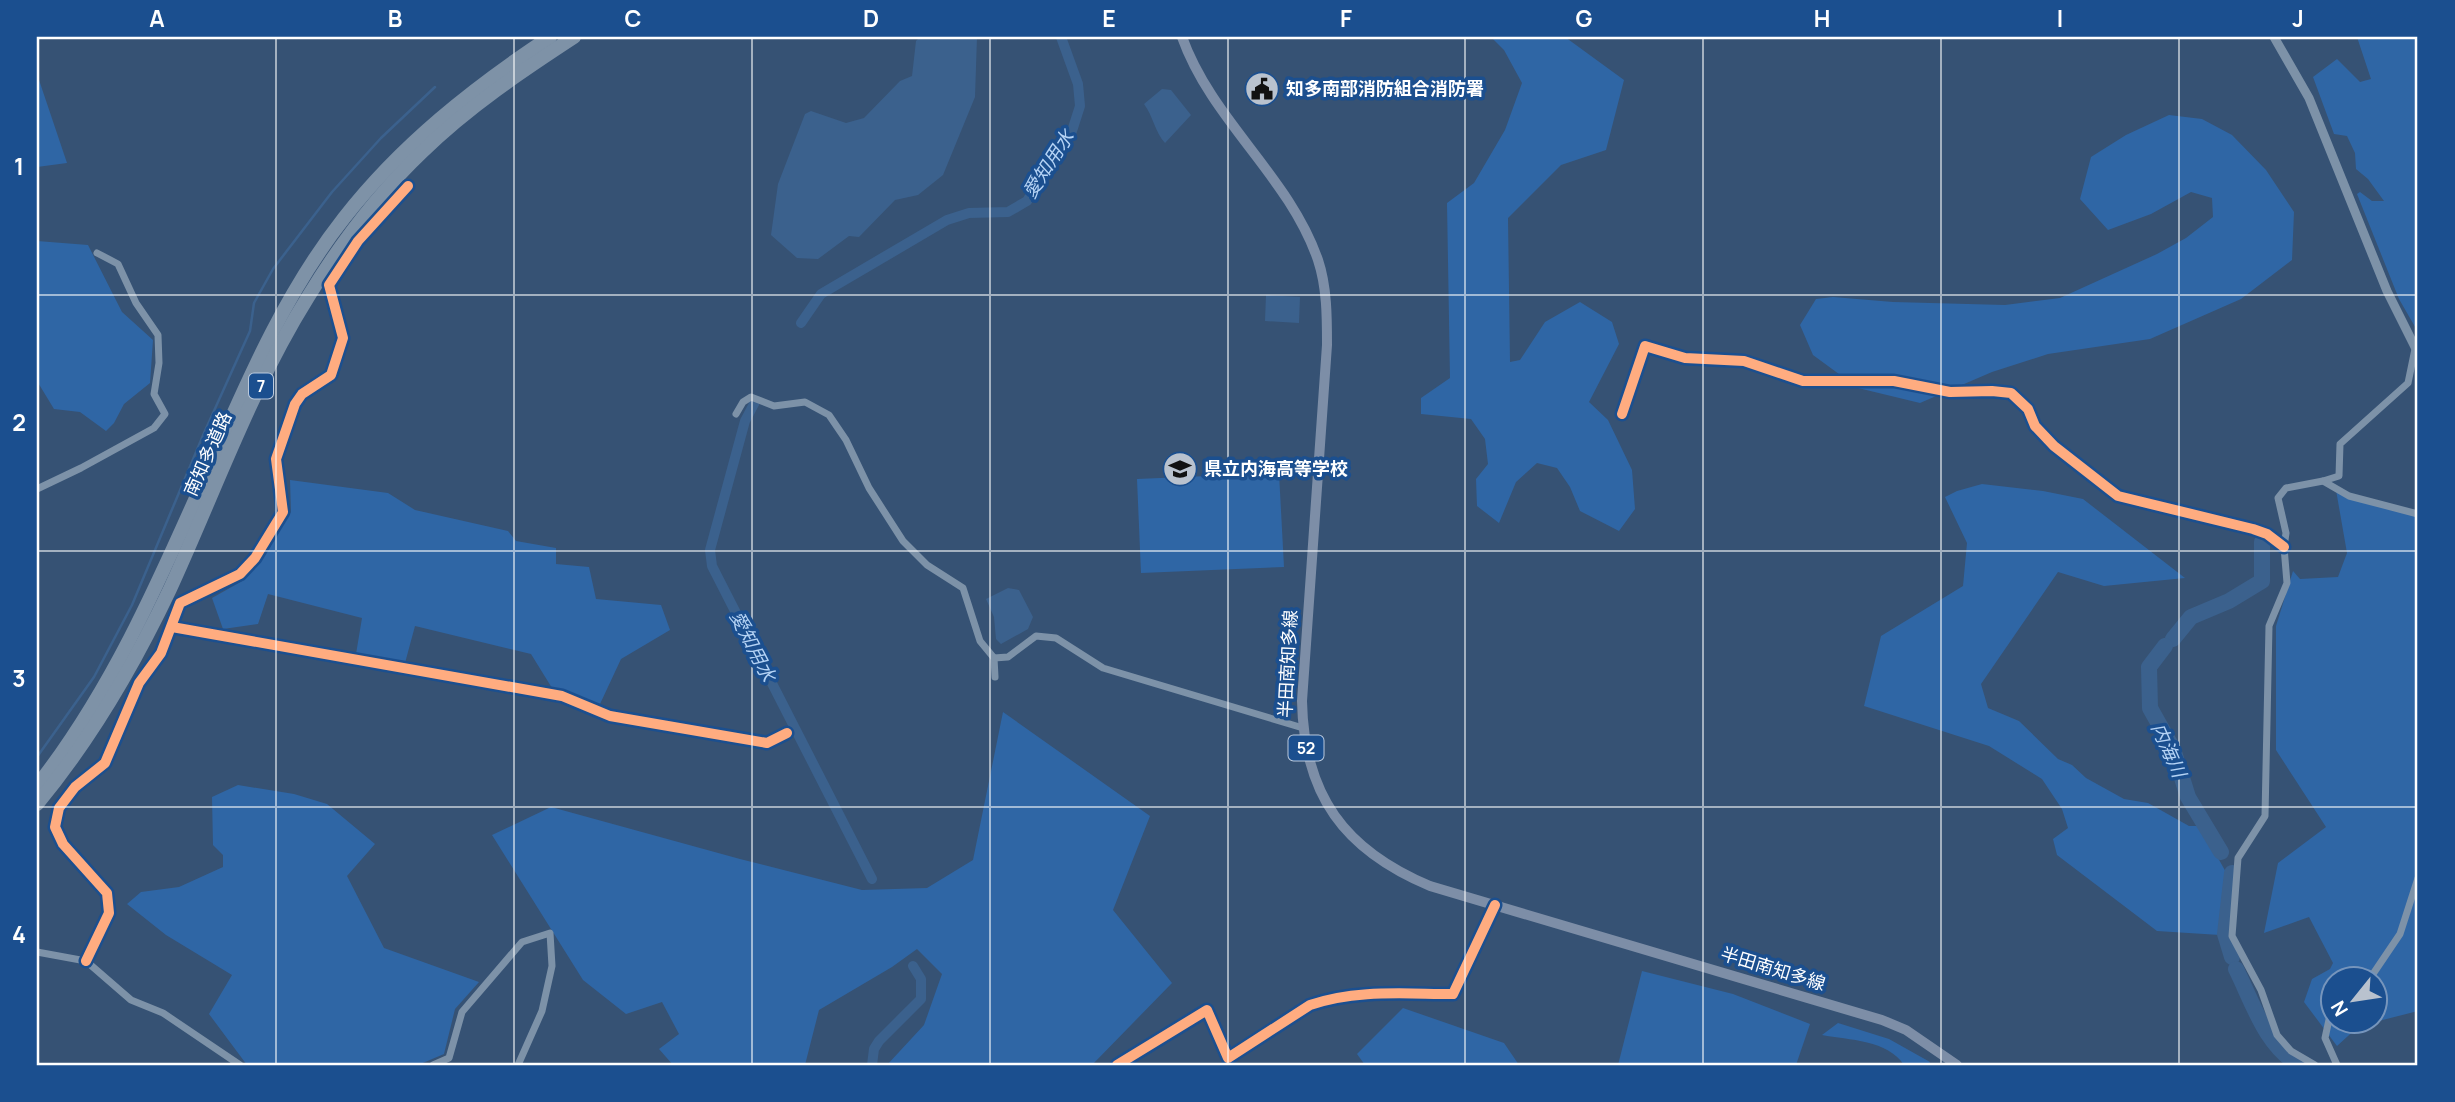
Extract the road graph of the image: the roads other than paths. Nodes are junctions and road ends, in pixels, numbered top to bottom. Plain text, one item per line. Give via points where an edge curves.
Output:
1 (550, 37) edge
2 (574, 37) edge
3 (1182, 37) edge
4 (2274, 37) edge
5 (408, 186) dead end
6 (97, 253) dead end
7 (2417, 351) edge
8 (736, 414) dead end
9 (1622, 414) dead end
10 (2323, 481) junction
11 (37, 489) edge
12 (2418, 514) edge
13 (2284, 547) junction
14 (172, 627) junction
15 (994, 658) junction
16 (995, 677) dead end
17 (1303, 728) junction
18 (787, 733) dead end
19 (37, 786) edge
20 (37, 804) edge
21 (2418, 878) edge
22 (1495, 905) junction
23 (37, 952) edge
24 (86, 961) junction
25 (2379, 965) edge
26 (2326, 1036) edge
27 (240, 1065) edge
28 (433, 1065) edge
29 (518, 1065) edge
30 (1117, 1065) edge
31 (1957, 1065) edge
32 (2315, 1065) edge
33 (2337, 1065) edge

1 - 19 highway, 南知多道路 / 7 via 452,108 377,178 343,220 258,360 156,587 114,668
2 - 20 highway, 南知多道路 / 7 via 424,150 339,249 272,361 169,590 114,696
3 - 17 main road, 半田南知多線 / 52 via 1213,101 1302,224 1325,291 1328,345
4 - 7 street via 2309,98 2388,293
5 - 14 street via 358,241 329,285 343,338 331,376 302,394 295,404 276,459 283,512 240,574 180,603
6 - 11 street via 118,264 158,335 154,394 165,414 154,428
7 - 10 street via 2408,383 2340,444 2339,476
8 - 15 street via 751,397 774,406 805,402 829,415 903,541 927,565 963,588 980,641
9 - 13 street via 1645,346 1685,358 1744,361 1803,381 1894,381 1950,392 2011,393 2054,446 2118,496 2253,529
10 - 12 street via 2349,496
10 - 13 street via 2286,488 2277,498 2286,533
13 - 32 street via 2287,583 2269,626 2265,816 2238,858 2232,936 2261,990 2277,1035 2291,1051
14 - 18 street via 562,696 610,716 767,743
14 - 24 street via 139,683 105,763 59,808 55,827 63,844 107,893 109,913
15 - 16 street
15 - 17 street via 1008,657 1036,635 1056,638 1104,668
17 - 22 main road, 半田南知多線 / 52 via 1307,756 1320,790 1364,848 1413,878
21 - 25 street via 2400,934
22 - 30 street via 1453,994 1347,995 1324,1000 1228,1058 1207,1010
22 - 31 main road, 半田南知多線 / 52 via 1882,1020 1906,1030
23 - 24 street
24 - 27 street via 131,1000 163,1013
26 - 33 street
28 - 29 street via 449,1058 463,1012 522,942 550,933 552,966 542,1010

